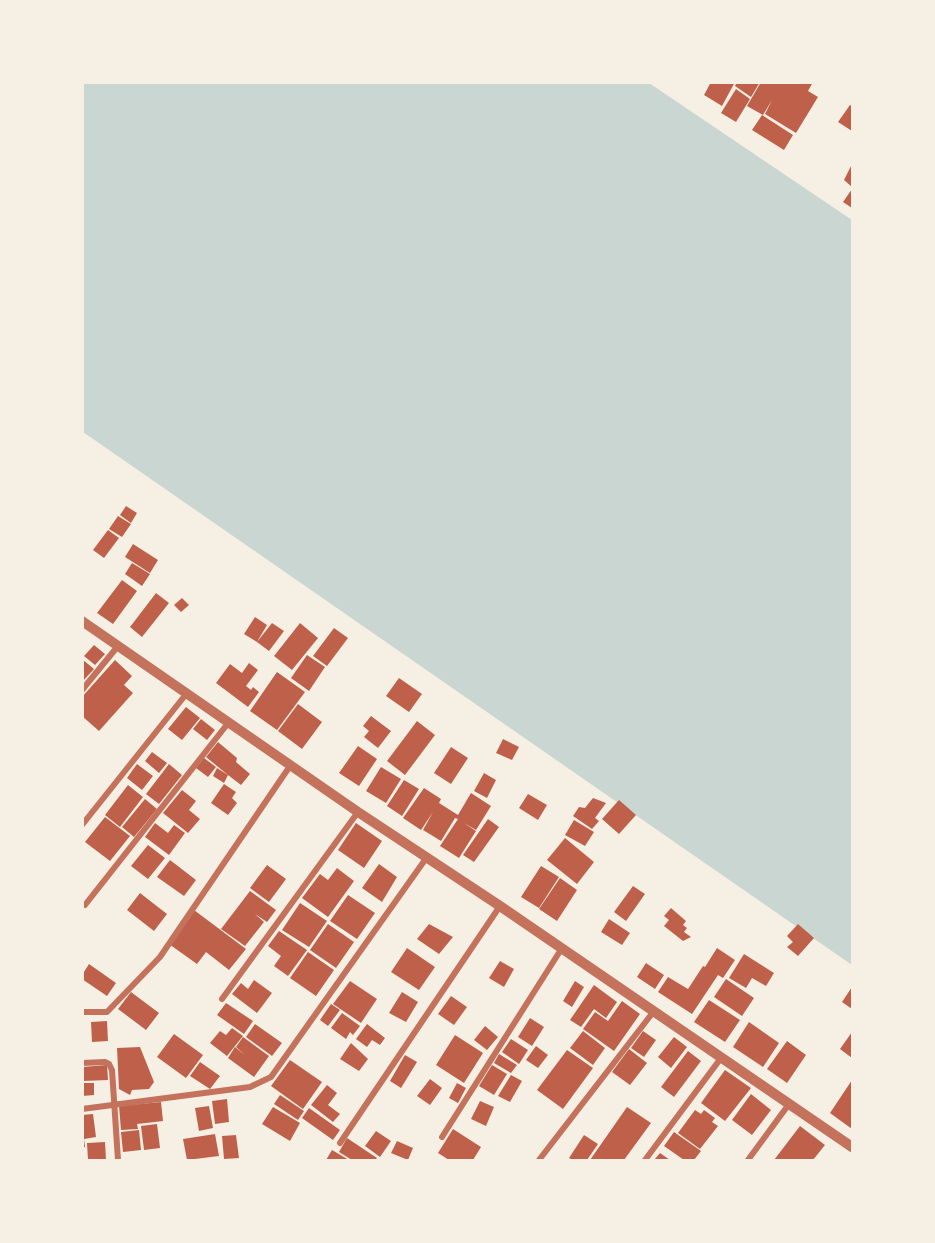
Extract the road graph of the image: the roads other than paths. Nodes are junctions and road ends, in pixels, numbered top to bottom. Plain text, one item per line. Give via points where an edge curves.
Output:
1 (82, 621) edge
2 (118, 646) junction
3 (82, 690) edge
4 (188, 693) junction
5 (229, 722) junction
6 (291, 766) junction
7 (358, 812) junction
8 (82, 825) edge
9 (427, 856) junction
10 (85, 905) dead end
11 (500, 906) junction
12 (562, 948) junction
13 (222, 999) dead end
14 (654, 1011) junction
15 (82, 1012) edge
16 (721, 1058) junction
17 (82, 1063) edge
18 (789, 1104) junction
19 (114, 1105) junction
20 (82, 1109) edge
21 (442, 1137) dead end
22 (339, 1143) dead end
23 (852, 1147) edge
24 (118, 1161) edge
25 (539, 1161) edge
26 (645, 1161) edge
27 (748, 1161) edge

1 - 2 street
2 - 3 street
2 - 4 street
4 - 5 street
4 - 8 street
5 - 6 street
5 - 10 street
6 - 7 street
6 - 15 street via 160,957 107,1012
7 - 9 street
7 - 13 street
9 - 11 street
9 - 19 street via 271,1077 250,1088
11 - 12 street
11 - 22 street
12 - 14 street
12 - 21 street
14 - 16 street
14 - 25 street
16 - 18 street
16 - 26 street
17 - 19 street via 110,1064
18 - 23 street
18 - 27 street
19 - 20 street
19 - 24 street

